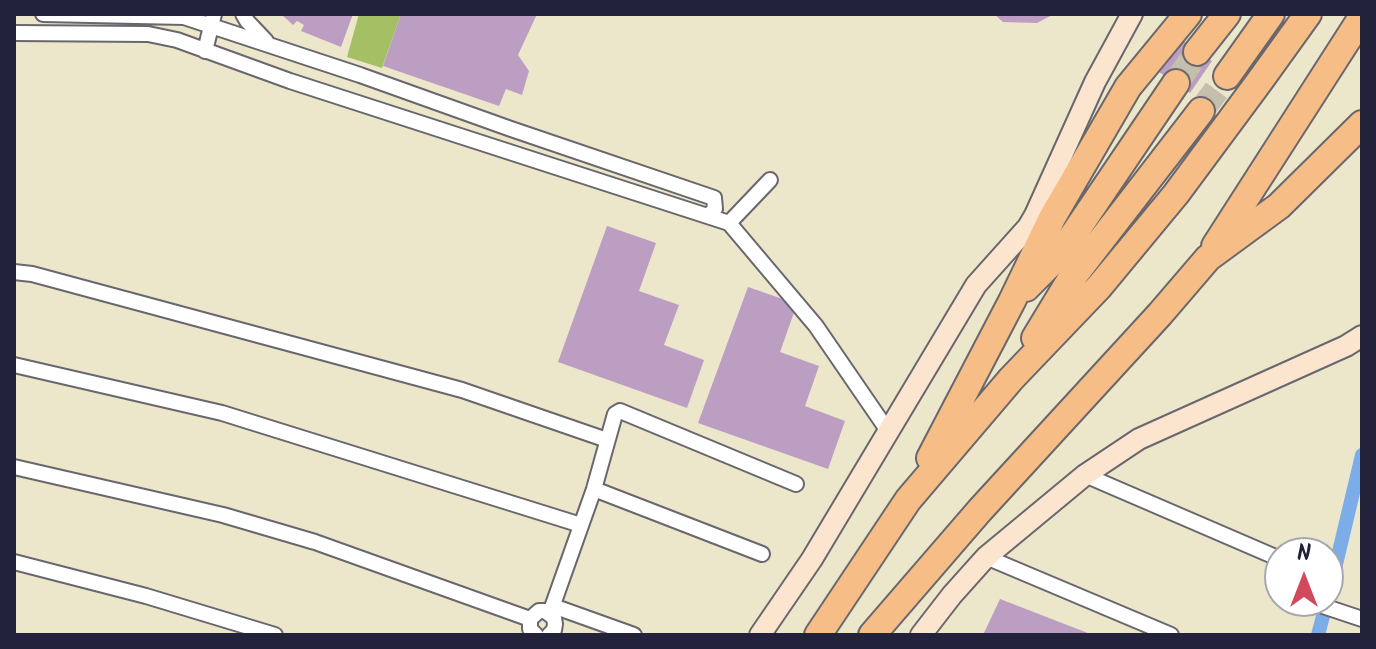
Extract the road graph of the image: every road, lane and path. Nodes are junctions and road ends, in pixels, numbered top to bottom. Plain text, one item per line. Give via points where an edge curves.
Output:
1 (43, 14) edge
2 (89, 14) edge
3 (243, 14) edge
4 (1132, 14) edge
5 (1163, 14) edge
6 (1188, 14) edge
7 (1227, 14) edge
8 (1271, 14) edge
9 (1308, 14) edge
10 (184, 15) edge
11 (1362, 17) edge
12 (213, 20) edge
13 (14, 33) edge
14 (177, 40) junction
15 (269, 43) junction
16 (205, 51) junction
17 (1197, 52) tunnel mouth
18 (1227, 76) tunnel mouth
19 (1176, 83) tunnel mouth
20 (1128, 87) junction
21 (1201, 111) tunnel mouth
22 (1362, 124) edge
23 (770, 180) dead end
24 (708, 216) junction
25 (729, 223) junction
26 (1208, 258) junction
27 (14, 272) edge
28 (1012, 301) junction
29 (1362, 336) edge
30 (14, 365) edge
31 (1011, 379) junction
32 (888, 431) junction
33 (607, 440) junction
34 (14, 467) edge
35 (1085, 475) junction
36 (796, 484) dead end
37 (594, 489) junction
38 (908, 500) junction
39 (581, 525) junction
40 (1264, 552) edge
41 (762, 554) dead end
42 (986, 557) junction
43 (14, 562) edge
44 (552, 610) junction
45 (530, 619) junction
46 (275, 635) edge
47 (536, 635) edge
48 (549, 635) edge
49 (634, 635) edge
50 (760, 635) edge
51 (818, 635) edge
52 (872, 635) edge
53 (921, 635) edge
54 (1171, 635) edge

1 - 2 street
2 - 10 street
3 - 15 street
4 - 32 main road via 1028,227 976,285
5 - 20 highway
6 - 20 highway
7 - 17 highway
8 - 18 highway
9 - 31 highway via 1176,194 1099,287
10 - 12 street
10 - 14 street
11 - 26 highway
12 - 15 street
12 - 16 street
13 - 14 street via 148,34
14 - 16 street
15 - 24 street via 714,198 715,209
16 - 24 street
19 - 28 highway via 1057,258
20 - 28 highway via 1052,218
21 - 31 highway via 1069,282
22 - 26 highway via 1279,206
23 - 25 street
24 - 25 street
25 - 32 street via 816,326
26 - 52 highway
27 - 33 street via 462,390
28 - 38 highway
29 - 35 main road via 1139,439
30 - 39 street via 222,413
31 - 38 highway
32 - 50 main road
33 - 36 street via 620,411
33 - 37 street
34 - 45 street via 315,542
35 - 40 street
35 - 42 main road
37 - 39 street
37 - 41 street
38 - 51 highway
39 - 44 street
42 - 53 main road
42 - 54 street
43 - 46 street
44 - 45 street
44 - 48 street via 555,624
44 - 49 street
45 - 47 street

